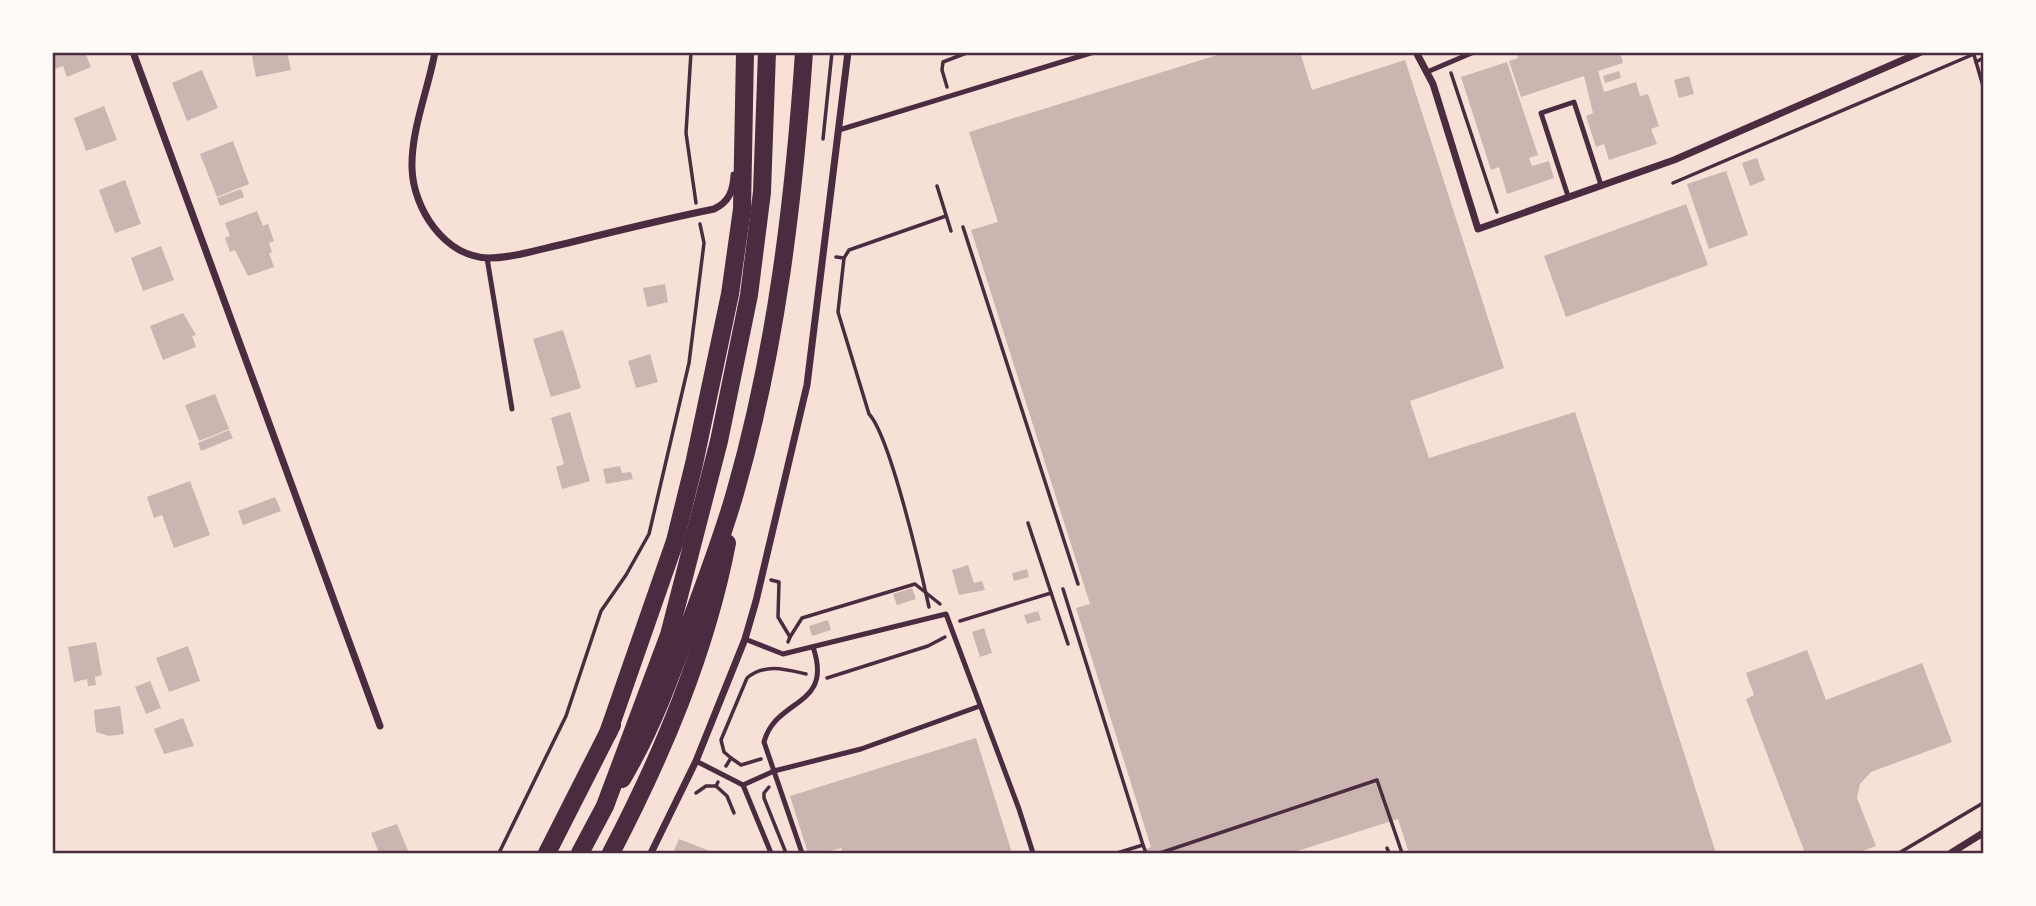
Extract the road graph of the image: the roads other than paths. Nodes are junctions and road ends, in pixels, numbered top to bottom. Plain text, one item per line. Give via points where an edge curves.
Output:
1 (133, 52) edge
2 (435, 52) edge
3 (744, 52) edge
4 (767, 52) edge
5 (804, 52) edge
6 (848, 52) edge
7 (1094, 52) edge
8 (1416, 52) edge
9 (1474, 52) edge
10 (1921, 52) edge
11 (1427, 72) junction
12 (743, 108) junction
13 (839, 130) junction
14 (1601, 185) junction
15 (1568, 196) junction
16 (487, 258) junction
17 (512, 409) dead end
18 (735, 495) junction
19 (694, 532) junction
20 (745, 639) junction
21 (813, 647) junction
22 (980, 706) junction
23 (380, 726) dead end
24 (608, 733) junction
25 (696, 761) junction
26 (774, 771) junction
27 (743, 785) junction
28 (605, 806) junction
29 (1983, 834) edge
30 (547, 853) edge
31 (580, 853) edge
32 (611, 853) edge
33 (651, 853) edge
34 (771, 853) edge
35 (802, 853) edge
36 (1033, 853) edge
37 (1951, 853) edge

1 - 23 street
2 - 16 street via 412,167 417,199 444,239
3 - 12 highway
4 - 19 highway via 762,191 749,295 719,441
5 - 18 highway via 772,329
6 - 13 street
7 - 13 lane
8 - 11 street
9 - 11 lane
10 - 14 street via 1674,160
11 - 15 street via 1478,229
12 - 16 street via 731,194 725,204
12 - 24 highway via 742,209 730,294 694,464 675,541
13 - 20 street via 807,385
14 - 15 street
14 - 15 lane via 1574,102 1541,113
16 - 17 lane
18 - 28 highway via 665,691 633,760
18 - 32 highway via 715,600 690,677 658,758
19 - 24 highway
19 - 28 highway via 669,635
20 - 21 lane via 783,654
20 - 25 street
21 - 22 lane via 946,614
21 - 26 lane via 819,677 810,693 766,734 764,742
22 - 26 lane via 861,749
22 - 36 lane
24 - 30 highway
25 - 27 lane
25 - 33 street
26 - 27 lane
26 - 35 lane
27 - 34 lane
28 - 31 highway
29 - 37 street

